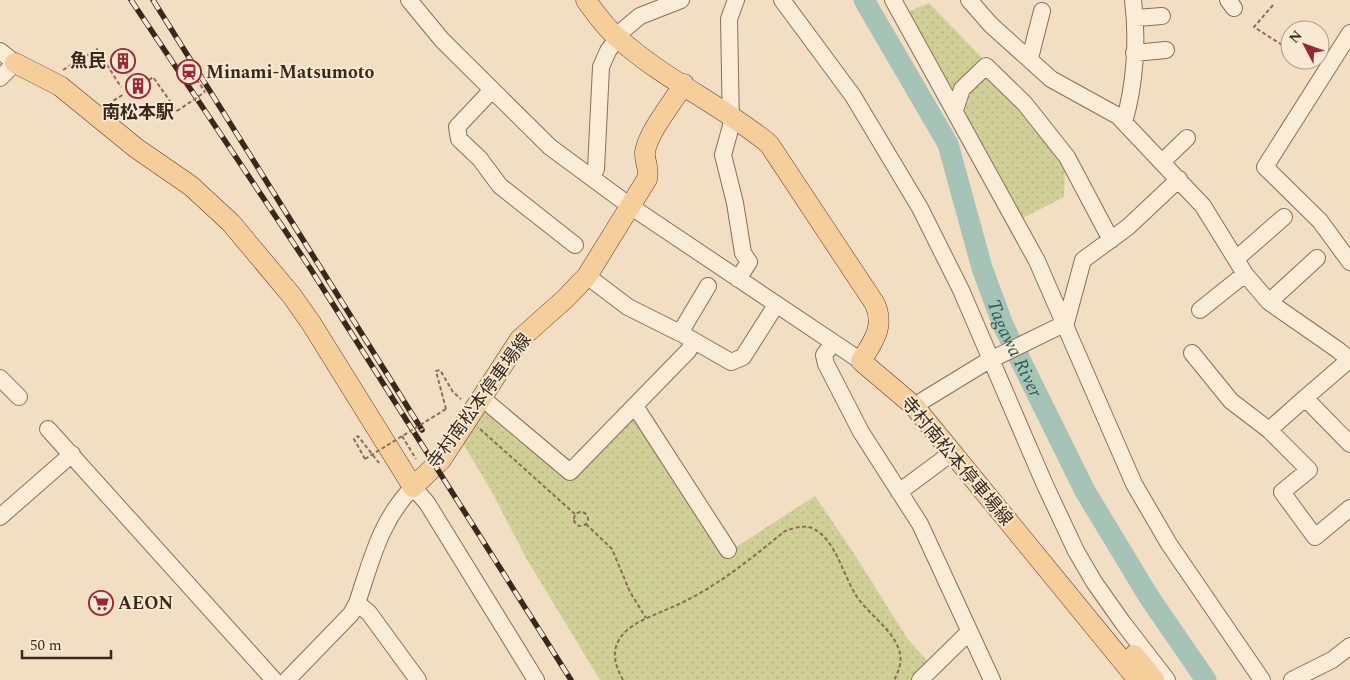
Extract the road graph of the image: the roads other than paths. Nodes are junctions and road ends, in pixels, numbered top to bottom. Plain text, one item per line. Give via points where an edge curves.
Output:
1 (409, 0) edge
2 (586, 0) edge
3 (681, 0) edge
4 (736, 0) edge
5 (782, 0) edge
6 (893, 0) edge
7 (1134, 0) edge
8 (976, 3) edge
9 (1042, 11) dead end
10 (1162, 16) dead end
11 (1136, 18) junction
12 (1350, 33) edge
13 (617, 38) junction
14 (1166, 50) dead end
15 (1134, 54) junction
16 (8, 57) edge
17 (1030, 58) junction
18 (0, 78) edge
19 (684, 84) junction
20 (491, 91) junction
21 (955, 110) junction
22 (731, 116) junction
23 (1124, 122) junction
24 (1187, 138) dead end
25 (1162, 162) junction
26 (596, 169) dead end
27 (1179, 179) junction
28 (630, 206) junction
29 (1284, 217) dead end
30 (1111, 240) junction
31 (575, 245) dead end
32 (1317, 258) dead end
33 (1236, 259) junction
34 (1350, 262) edge
35 (1245, 274) junction
36 (587, 276) junction
37 (738, 279) junction
38 (708, 286) dead end
39 (1269, 302) junction
40 (776, 305) junction
41 (1200, 310) dead end
42 (1064, 324) junction
43 (687, 337) junction
44 (833, 343) junction
45 (1192, 353) dead end
46 (993, 359) junction
47 (1350, 360) edge
48 (861, 362) junction
49 (2, 383) edge
50 (18, 397) dead end
51 (482, 398) junction
52 (1305, 398) junction
53 (634, 406) junction
54 (914, 406) junction
55 (48, 428) dead end
56 (1269, 430) junction
57 (1350, 444) edge
58 (953, 452) junction
59 (72, 454) junction
60 (413, 487) junction
61 (899, 492) junction
62 (1350, 508) edge
63 (0, 517) edge
64 (728, 550) dead end
65 (357, 603) junction
66 (1088, 618) junction
67 (969, 632) junction
68 (1350, 646) edge
69 (1263, 678) edge
70 (274, 680) edge
71 (287, 680) edge
72 (418, 680) edge
73 (536, 680) edge
74 (920, 680) edge
75 (992, 680) edge
76 (1138, 680) edge
77 (1154, 680) edge
78 (1167, 680) edge
79 (1292, 680) edge

1 - 20 street
2 - 13 main road
3 - 13 street via 640,16
4 - 22 street via 729,19
5 - 46 street via 853,96 920,208
6 - 21 street
7 - 11 street
8 - 17 street via 991,25
9 - 17 street
10 - 11 street
11 - 15 street
12 - 34 street via 1265,166 1320,221
13 - 19 main road
13 - 26 street via 601,67
14 - 15 street
15 - 23 street via 1130,104
16 - 18 street
16 - 60 main road, 寺村南松本停車場線 via 60,86 136,148 191,186 232,223 311,323
17 - 23 street via 1051,78
19 - 22 main road
19 - 28 main road, 寺村南松本停車場線 via 650,138 644,154 649,169 647,179
20 - 28 street via 550,147
20 - 31 street via 457,127 459,139 480,158 500,186
21 - 30 street via 962,89 986,66 1025,104 1067,157
21 - 42 street via 1037,261
22 - 37 street via 723,155 743,253 749,262
22 - 48 main road via 769,144 875,304 880,316 879,328
23 - 25 street
24 - 25 street
25 - 27 street
27 - 30 street
27 - 33 street via 1203,206
28 - 36 main road, 寺村南松本停車場線
28 - 37 street
29 - 33 street
30 - 42 street via 1083,260
32 - 39 street
33 - 35 street
35 - 39 street
35 - 41 street
36 - 43 street via 628,307
36 - 51 main road, 寺村南松本停車場線 via 520,339
37 - 40 street
38 - 43 street
39 - 47 street
40 - 43 street via 743,357 732,362
40 - 44 street
42 - 46 street
42 - 69 street via 1134,484 1169,544
43 - 53 street via 688,351
44 - 48 street
44 - 61 street via 824,355 826,364 861,432
45 - 56 street via 1231,401
46 - 54 street
46 - 78 street via 1076,551 1123,624
47 - 52 street
48 - 54 main road, 寺村南松本停車場線
49 - 50 street
51 - 53 street via 570,472
51 - 60 main road, 寺村南松本停車場線 via 441,460
52 - 56 street
52 - 57 street
53 - 64 street
54 - 58 main road, 寺村南松本停車場線
55 - 59 street
56 - 62 street via 1309,470 1282,492 1315,537
58 - 61 street
58 - 66 main road, 寺村南松本停車場線
59 - 63 street
59 - 70 street
60 - 65 street via 397,503 385,523
60 - 73 street via 427,503
61 - 67 street via 920,524
65 - 71 street via 327,641
65 - 72 street via 369,613
66 - 76 main road, 寺村南松本停車場線
66 - 77 main road via 1122,642
67 - 74 street
67 - 75 street
68 - 79 street via 1332,660

